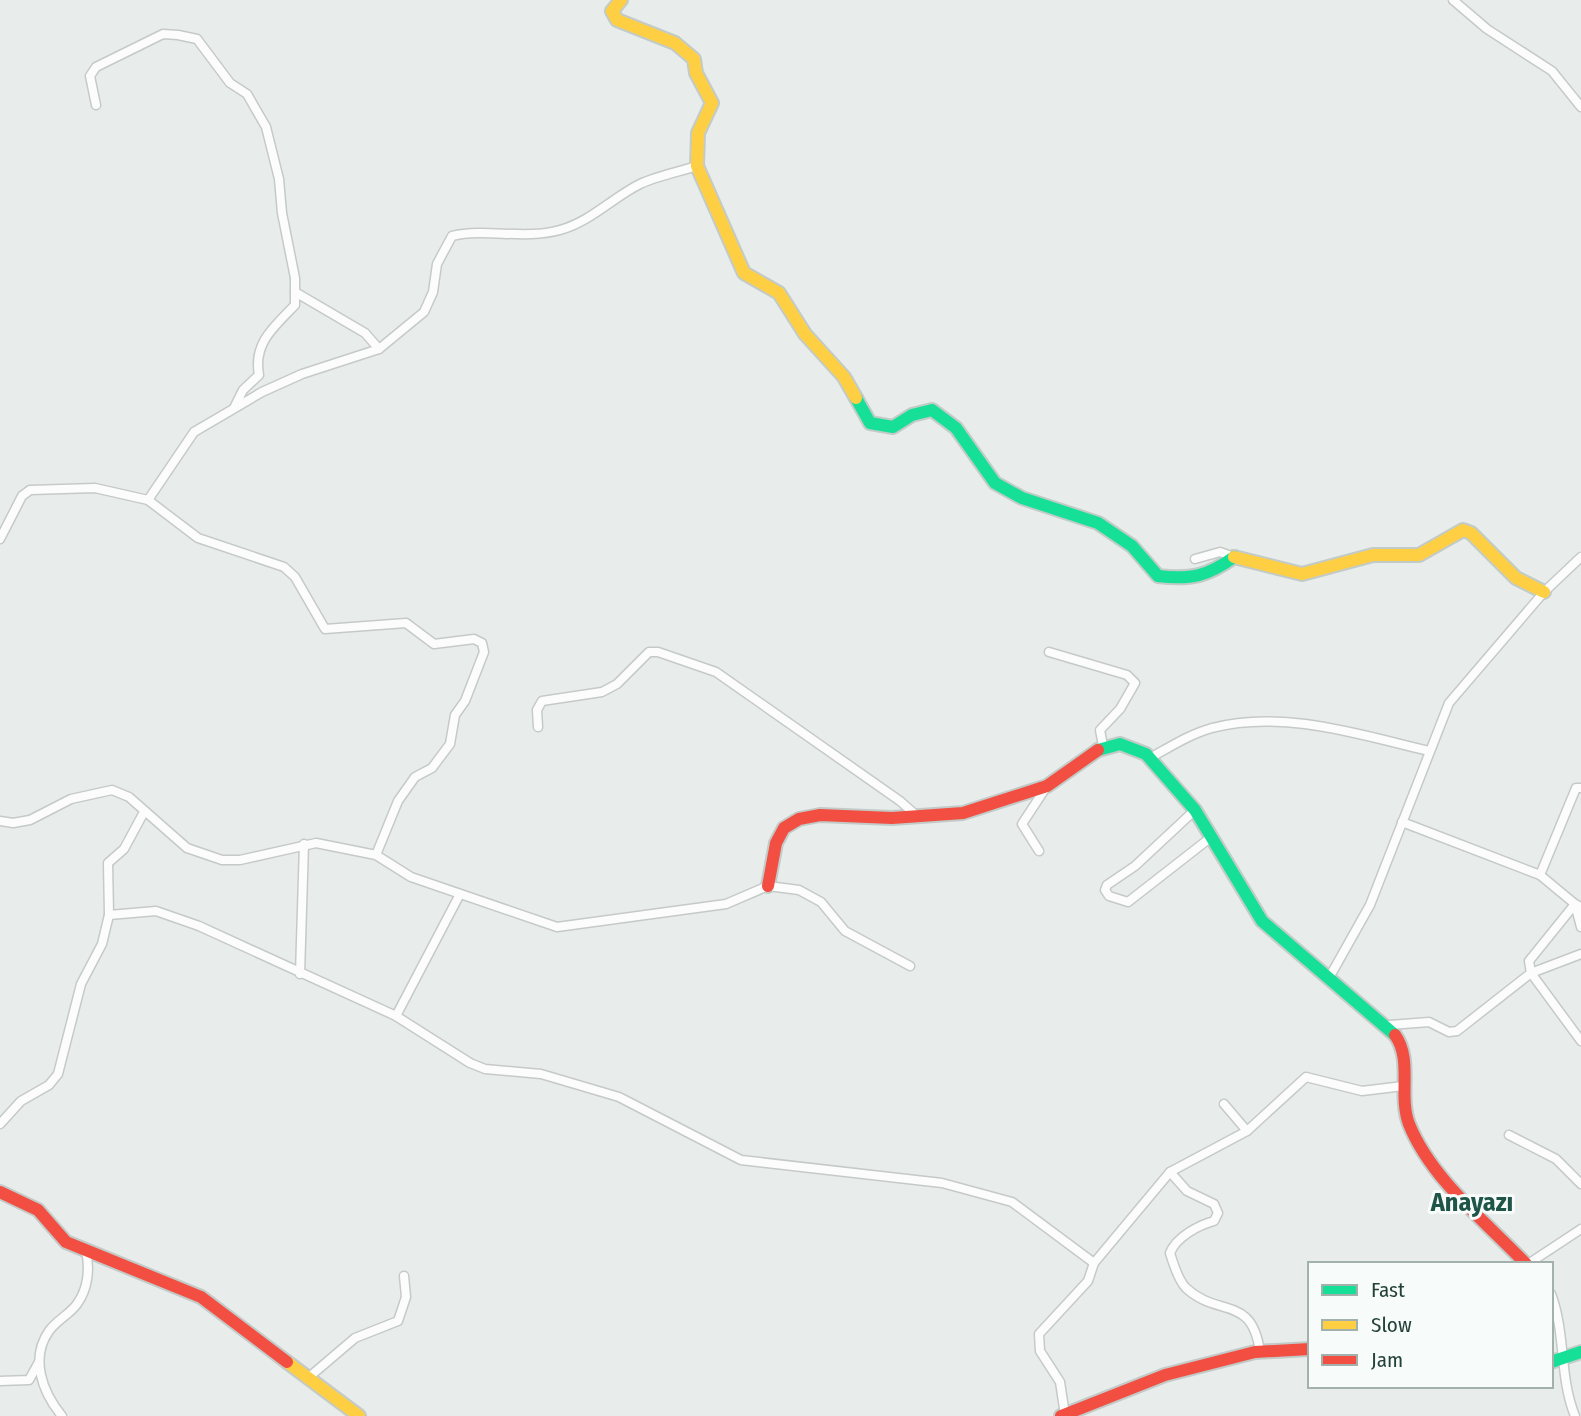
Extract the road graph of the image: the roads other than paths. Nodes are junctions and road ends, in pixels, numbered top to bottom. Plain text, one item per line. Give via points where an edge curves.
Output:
1 (621, 0) edge
2 (1453, 0) edge
3 (96, 105) dead end
4 (1581, 107) edge
5 (696, 166) junction
6 (295, 292) junction
7 (379, 349) junction
8 (235, 406) junction
9 (148, 500) junction
10 (0, 539) edge
11 (1581, 556) edge
12 (1234, 558) junction
13 (1195, 559) dead end
14 (1544, 592) junction
15 (1049, 652) dead end
16 (538, 727) dead end
17 (1103, 746) junction
18 (1429, 751) junction
19 (1150, 758) junction
20 (1047, 786) junction
21 (1581, 788) edge
22 (1195, 810) junction
23 (144, 812) junction
24 (919, 818) junction
25 (0, 821) edge
26 (1402, 822) junction
27 (1210, 838) junction
28 (304, 844) junction
29 (1039, 851) dead end
30 (376, 855) junction
31 (1541, 875) junction
32 (768, 886) junction
33 (460, 894) junction
34 (1578, 906) edge
35 (109, 915) junction
36 (1581, 927) edge
37 (1581, 954) edge
38 (910, 966) dead end
39 (1531, 973) junction
40 (300, 974) junction
41 (1329, 978) junction
42 (396, 1016) junction
43 (1390, 1025) junction
44 (1581, 1041) edge
45 (1403, 1086) junction
46 (1224, 1104) dead end
47 (0, 1124) edge
48 (1247, 1132) junction
49 (1508, 1135) dead end
50 (1170, 1172) junction
51 (1581, 1184) edge
52 (0, 1192) edge
53 (1581, 1229) edge
54 (86, 1251) junction
55 (1525, 1262) edge
56 (1530, 1262) edge
57 (1094, 1263) junction
58 (404, 1276) dead end
59 (1553, 1299) edge
60 (1308, 1349) edge
61 (1260, 1352) junction
62 (1581, 1352) edge
63 (1558, 1359) edge
64 (38, 1362) junction
65 (308, 1378) junction
66 (0, 1381) edge
67 (1063, 1415) edge
68 (62, 1416) edge
69 (359, 1416) edge
70 (1575, 1416) edge

1 - 5 street via 612,11 617,20 676,43 694,59 712,103 702,117 694,152
2 - 4 street via 1552,71
3 - 6 street via 90,76 96,68 163,34 197,39 230,83 247,94 266,127 279,179
5 - 7 street via 641,184 560,230 452,236 437,264 424,312
5 - 12 street via 744,273 779,293 805,334 844,377 870,423 893,427 932,410 956,428 995,483 1022,498 1098,523 1132,546 1158,576 1193,581
6 - 7 street via 365,333
6 - 8 street via 295,305 257,351 259,375
7 - 8 street via 302,374
8 - 9 street via 194,432
9 - 10 street via 94,488 31,489 22,496
9 - 30 street via 198,538 284,566 325,629 407,623 434,644 482,642 484,652 455,715 450,744 432,768 415,777 398,801
11 - 14 street
12 - 13 street via 1220,552
12 - 14 street via 1302,574 1373,555 1419,555 1463,530 1516,578
14 - 18 street via 1449,703
15 - 17 street via 1127,675 1135,683 1100,730
16 - 24 street via 537,710 542,701 602,692 617,684 649,652 658,652 716,672 900,800
17 - 19 street via 1120,744
17 - 20 street
18 - 19 street via 1320,727 1255,723 1215,727
18 - 26 street
19 - 22 street
20 - 24 street via 963,813
20 - 29 street via 1022,824
21 - 31 street via 1576,788
22 - 27 street
22 - 27 street via 1105,890 1120,901 1136,897
23 - 25 street via 129,797 112,790 71,799 30,820
23 - 28 street via 187,848 222,860
23 - 35 street via 124,849 108,863
24 - 32 street via 820,815 799,819 784,828 776,843
26 - 31 street
26 - 41 street via 1370,905
27 - 41 street via 1262,921
28 - 30 street
28 - 40 street
30 - 33 street via 411,877
31 - 34 street
32 - 33 street via 726,904 608,918 572,927 527,919
32 - 38 street via 811,894 845,931
33 - 42 street
34 - 36 street
34 - 39 street via 1528,961
35 - 40 street via 156,911
35 - 47 street via 102,944 81,984 58,1074 49,1085 20,1101
37 - 39 street
39 - 43 street via 1457,1031 1429,1022
39 - 44 street
40 - 42 street
41 - 43 street
42 - 57 street via 470,1063 485,1069 541,1074 619,1097 741,1160 942,1183 1012,1202
43 - 45 street via 1405,1062
45 - 48 street via 1362,1091 1306,1077
45 - 55 street via 1418,1143
46 - 48 street
48 - 50 street
49 - 51 street via 1556,1159
50 - 57 street
50 - 61 street via 1187,1191 1214,1204 1218,1213 1214,1221 1173,1245 1170,1253 1180,1277 1186,1287 1248,1318 1258,1333
52 - 54 street via 38,1210 66,1242
53 - 56 street
54 - 64 street via 89,1267 82,1296 50,1329
54 - 65 street via 201,1297
57 - 67 street via 1088,1281 1039,1334 1040,1351 1060,1382
58 - 65 street via 407,1297 398,1321 355,1338
59 - 63 street
60 - 61 street
61 - 67 street via 1165,1375
62 - 63 street
63 - 70 street
64 - 66 street via 29,1380
64 - 68 street via 49,1396
65 - 69 street

